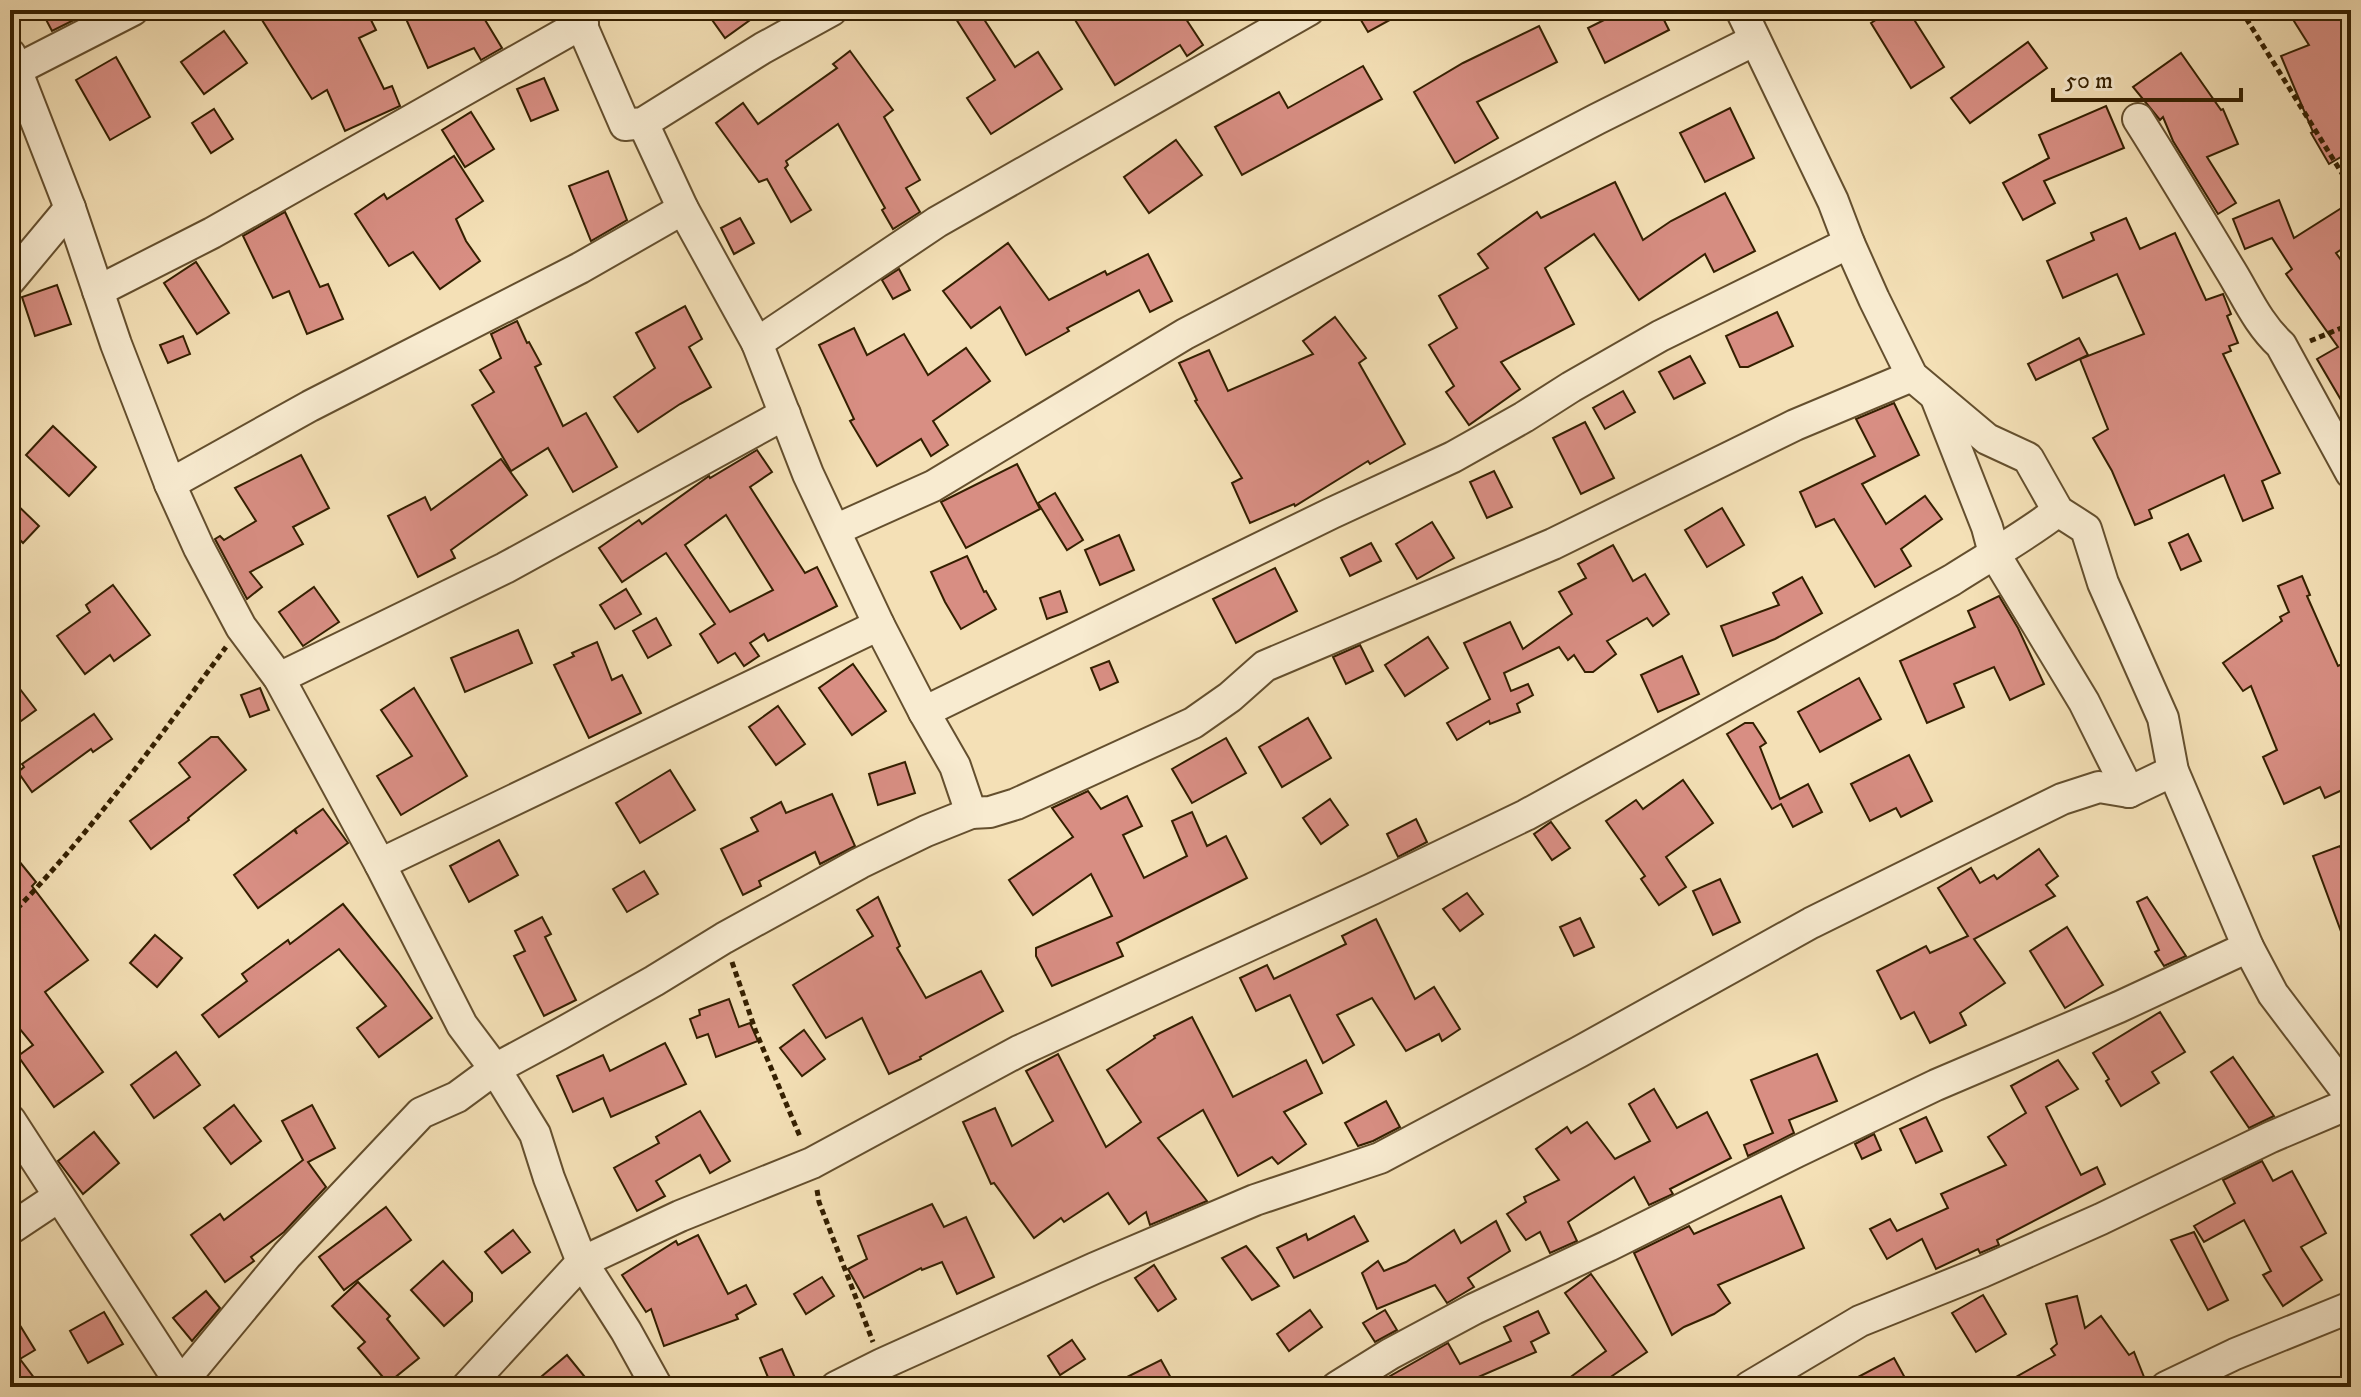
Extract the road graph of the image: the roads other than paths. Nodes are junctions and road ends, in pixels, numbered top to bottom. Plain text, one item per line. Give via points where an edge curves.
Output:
1 (133, 10) edge
2 (832, 10) edge
3 (1309, 10) edge
4 (1741, 10) edge
5 (579, 17) edge
6 (1755, 40) junction
7 (12, 65) edge
8 (2138, 119) dead end
9 (643, 123) junction
10 (70, 208) junction
11 (683, 209) junction
12 (1849, 243) junction
13 (10, 280) edge
14 (98, 291) junction
15 (757, 343) junction
16 (1912, 376) junction
17 (1937, 399) junction
18 (785, 414) junction
19 (2351, 473) edge
20 (170, 484) junction
21 (2058, 511) junction
22 (835, 530) junction
23 (1994, 553) junction
24 (879, 625) junction
25 (279, 678) junction
26 (924, 712) junction
27 (2173, 771) junction
28 (2129, 792) junction
29 (971, 813) junction
30 (380, 864) junction
31 (2248, 947) junction
32 (495, 1069) junction
33 (2351, 1097) edge
34 (2351, 1103) edge
35 (10, 1120) edge
36 (58, 1197) junction
37 (10, 1229) edge
38 (582, 1262) junction
39 (2351, 1307) edge
40 (182, 1385) edge
41 (467, 1387) edge
42 (657, 1387) edge
43 (836, 1387) edge
44 (1337, 1387) edge
45 (1749, 1387) edge
46 (2166, 1387) edge

1 - 7 street
2 - 9 street
3 - 15 street via 937,222
4 - 6 street
5 - 9 street via 625,125
5 - 14 street via 226,225
6 - 12 street
6 - 22 street via 1185,334 933,486
7 - 10 street
8 - 19 street via 2257,318 2281,345
9 - 11 street
10 - 13 street
10 - 14 street
11 - 15 street
11 - 20 street
12 - 16 street
12 - 26 street via 1660,336 1453,457
14 - 20 street
15 - 18 street
16 - 17 street
16 - 29 street via 1795,425 1553,544 1265,666 1193,723 1087,774 1016,804
17 - 21 street via 1987,439 2028,458
17 - 23 street
18 - 22 street
18 - 25 street via 505,568
20 - 25 street via 241,627
21 - 23 street
21 - 27 street via 2086,529 2103,583 2163,718
22 - 24 street
23 - 28 street via 2084,702
23 - 38 street via 1526,815 1019,1051 812,1163
24 - 26 street
24 - 30 street
25 - 30 street
26 - 29 street via 955,766
27 - 28 street
27 - 31 street
28 - 43 street via 2099,787 2062,799 1811,923 1380,1158 1255,1200
29 - 32 street via 860,863
30 - 32 street via 462,1025
31 - 33 street via 2273,994
31 - 44 street via 1810,1145 1474,1309
32 - 38 street via 535,1134
32 - 40 street via 457,1097 421,1113 399,1134 287,1255
34 - 45 street via 1982,1272 1860,1321
35 - 36 street
36 - 37 street
36 - 40 street
38 - 41 street
38 - 42 street
39 - 46 street

